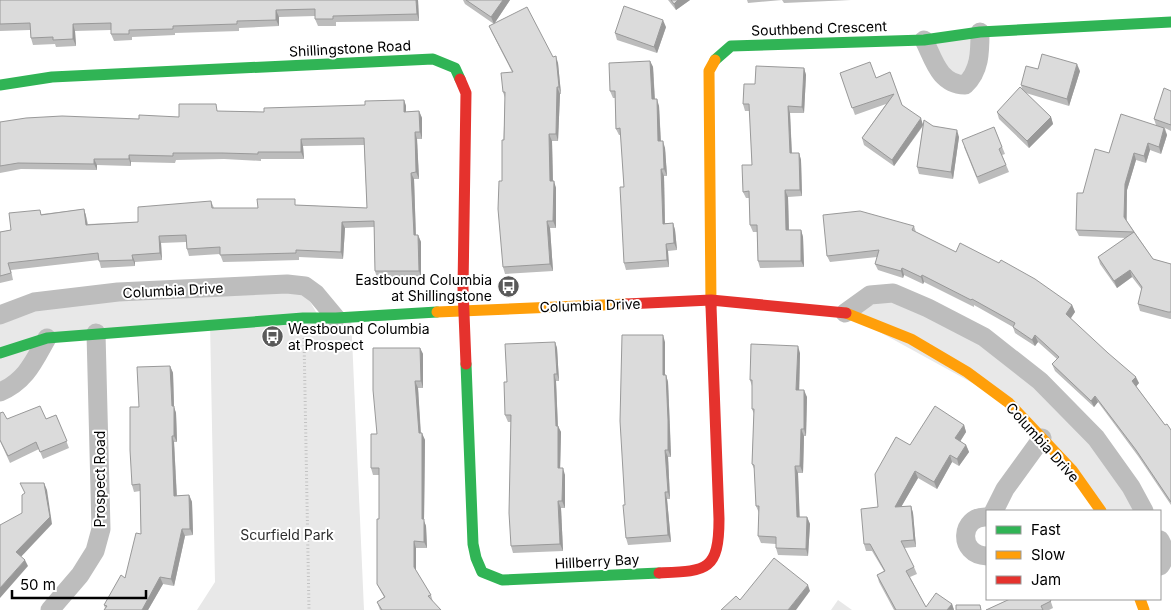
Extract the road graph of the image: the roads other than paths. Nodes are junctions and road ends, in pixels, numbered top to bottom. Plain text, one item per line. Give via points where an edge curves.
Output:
1 (1171, 22) edge
2 (980, 32) junction
3 (924, 40) junction
4 (0, 85) edge
5 (710, 300) junction
6 (464, 310) junction
7 (845, 313) junction
8 (0, 316) edge
9 (336, 318) junction
10 (96, 333) junction
11 (47, 338) junction
12 (0, 352) edge
13 (0, 392) edge
14 (1042, 438) junction
15 (994, 510) edge
16 (1100, 510) edge
17 (1143, 510) edge
18 (986, 517) edge
19 (1161, 542) edge
20 (986, 556) edge
21 (1161, 564) edge
22 (50, 610) edge

1 - 2 street, Southbend Crescent
2 - 3 street, Southbend Crescent
2 - 3 street via 976,70 965,85 947,81
3 - 5 street, Southbend Crescent via 732,46 717,57 709,71
4 - 6 street, Shillingstone Road via 52,76 423,59 433,59 455,68 466,92
5 - 6 street, Columbia Drive
5 - 6 street, Hillberry Bay via 719,518 719,542 714,560 702,569 677,572 527,579 502,580 489,575 482,572 476,558
5 - 7 street, Columbia Drive
6 - 9 street, Columbia Drive
7 - 14 street, Columbia Drive via 911,339 967,372 1009,403
7 - 17 street via 870,295 893,293 984,337 1040,380 1096,438 1131,486
8 - 9 street, Columbia Drive via 34,302 118,292 287,284 305,286
9 - 10 street, Columbia Drive
10 - 11 street, Columbia Drive
10 - 22 street, Prospect Road via 101,529 95,552
11 - 12 street, Columbia Drive
11 - 13 street via 29,371
14 - 15 street via 1004,489
14 - 16 street, Columbia Drive via 1072,470
18 - 20 street via 973,521 966,532 968,548 979,556
19 - 21 street via 1164,560

